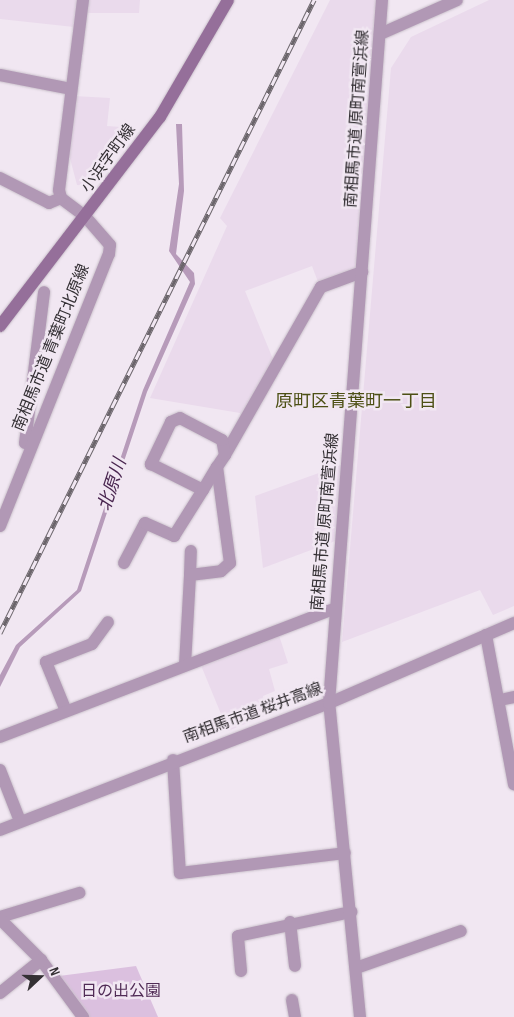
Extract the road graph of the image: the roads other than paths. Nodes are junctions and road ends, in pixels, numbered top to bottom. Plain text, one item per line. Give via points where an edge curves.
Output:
1 (83, 0) edge
2 (382, 0) edge
3 (457, 0) edge
4 (225, 1) edge
5 (380, 34) junction
6 (0, 75) edge
7 (71, 90) junction
8 (0, 178) edge
9 (60, 198) junction
10 (86, 217) junction
11 (362, 272) junction
12 (44, 292) dead end
13 (0, 326) edge
14 (226, 455) junction
15 (25, 460) junction
16 (217, 467) junction
17 (203, 490) junction
18 (0, 526) edge
19 (191, 552) dead end
20 (124, 563) dead end
21 (190, 574) junction
22 (336, 608) junction
23 (108, 622) dead end
24 (514, 623) edge
25 (486, 635) junction
26 (185, 665) junction
27 (514, 697) edge
28 (500, 700) junction
29 (329, 703) junction
30 (66, 711) junction
31 (0, 737) edge
32 (173, 760) junction
33 (0, 770) edge
34 (514, 784) edge
35 (20, 821) junction
36 (0, 830) edge
37 (345, 853) junction
38 (79, 893) dead end
39 (351, 912) junction
40 (0, 918) edge
41 (290, 922) junction
42 (460, 931) dead end
43 (41, 960) junction
44 (295, 966) dead end
45 (356, 968) junction
46 (241, 971) dead end
47 (0, 993) edge
48 (292, 1000) dead end
49 (83, 1017) edge
50 (294, 1017) edge
51 (360, 1017) edge

1 - 7 street
2 - 5 street, 南相馬市道 原町南萱浜線
3 - 5 street
4 - 10 main road, 小浜字町線 via 160,117
5 - 11 street, 南相馬市道 原町南萱浜線
6 - 7 street
7 - 9 street
8 - 9 street via 49,203
9 - 10 street
10 - 13 main road, 小浜字町線
10 - 15 street, 南相馬市道 青葉町北原線 via 110,244 108,254
11 - 14 street via 321,287
11 - 22 street, 南相馬市道 原町南萱浜線
12 - 15 street
14 - 16 street
14 - 17 street via 222,440 180,418 170,422 151,464
15 - 18 street, 南相馬市道 青葉町北原線
16 - 17 street
16 - 21 street via 230,563 221,571
17 - 20 street via 174,536 145,523
19 - 21 street
21 - 26 street
22 - 26 street
22 - 29 street, 南相馬市道 原町南萱浜線
23 - 30 street via 92,644 46,662
24 - 25 street, 南相馬市道 桜井高線
25 - 28 street
25 - 29 street, 南相馬市道 桜井高線
26 - 30 street
27 - 28 street
28 - 34 street
29 - 32 street, 南相馬市道 桜井高線
29 - 37 street, 南相馬市道 原町南萱浜線
30 - 31 street
32 - 35 street, 南相馬市道 桜井高線
32 - 37 street via 180,873
33 - 35 street
35 - 36 street, 南相馬市道 桜井高線
37 - 39 street, 南相馬市道 原町南萱浜線
38 - 40 street
39 - 41 street
39 - 45 street, 南相馬市道 原町南萱浜線
40 - 43 street
41 - 44 street
41 - 46 street via 238,936
42 - 45 street
43 - 47 street
43 - 49 street
45 - 51 street, 南相馬市道 原町南萱浜線
48 - 50 street

